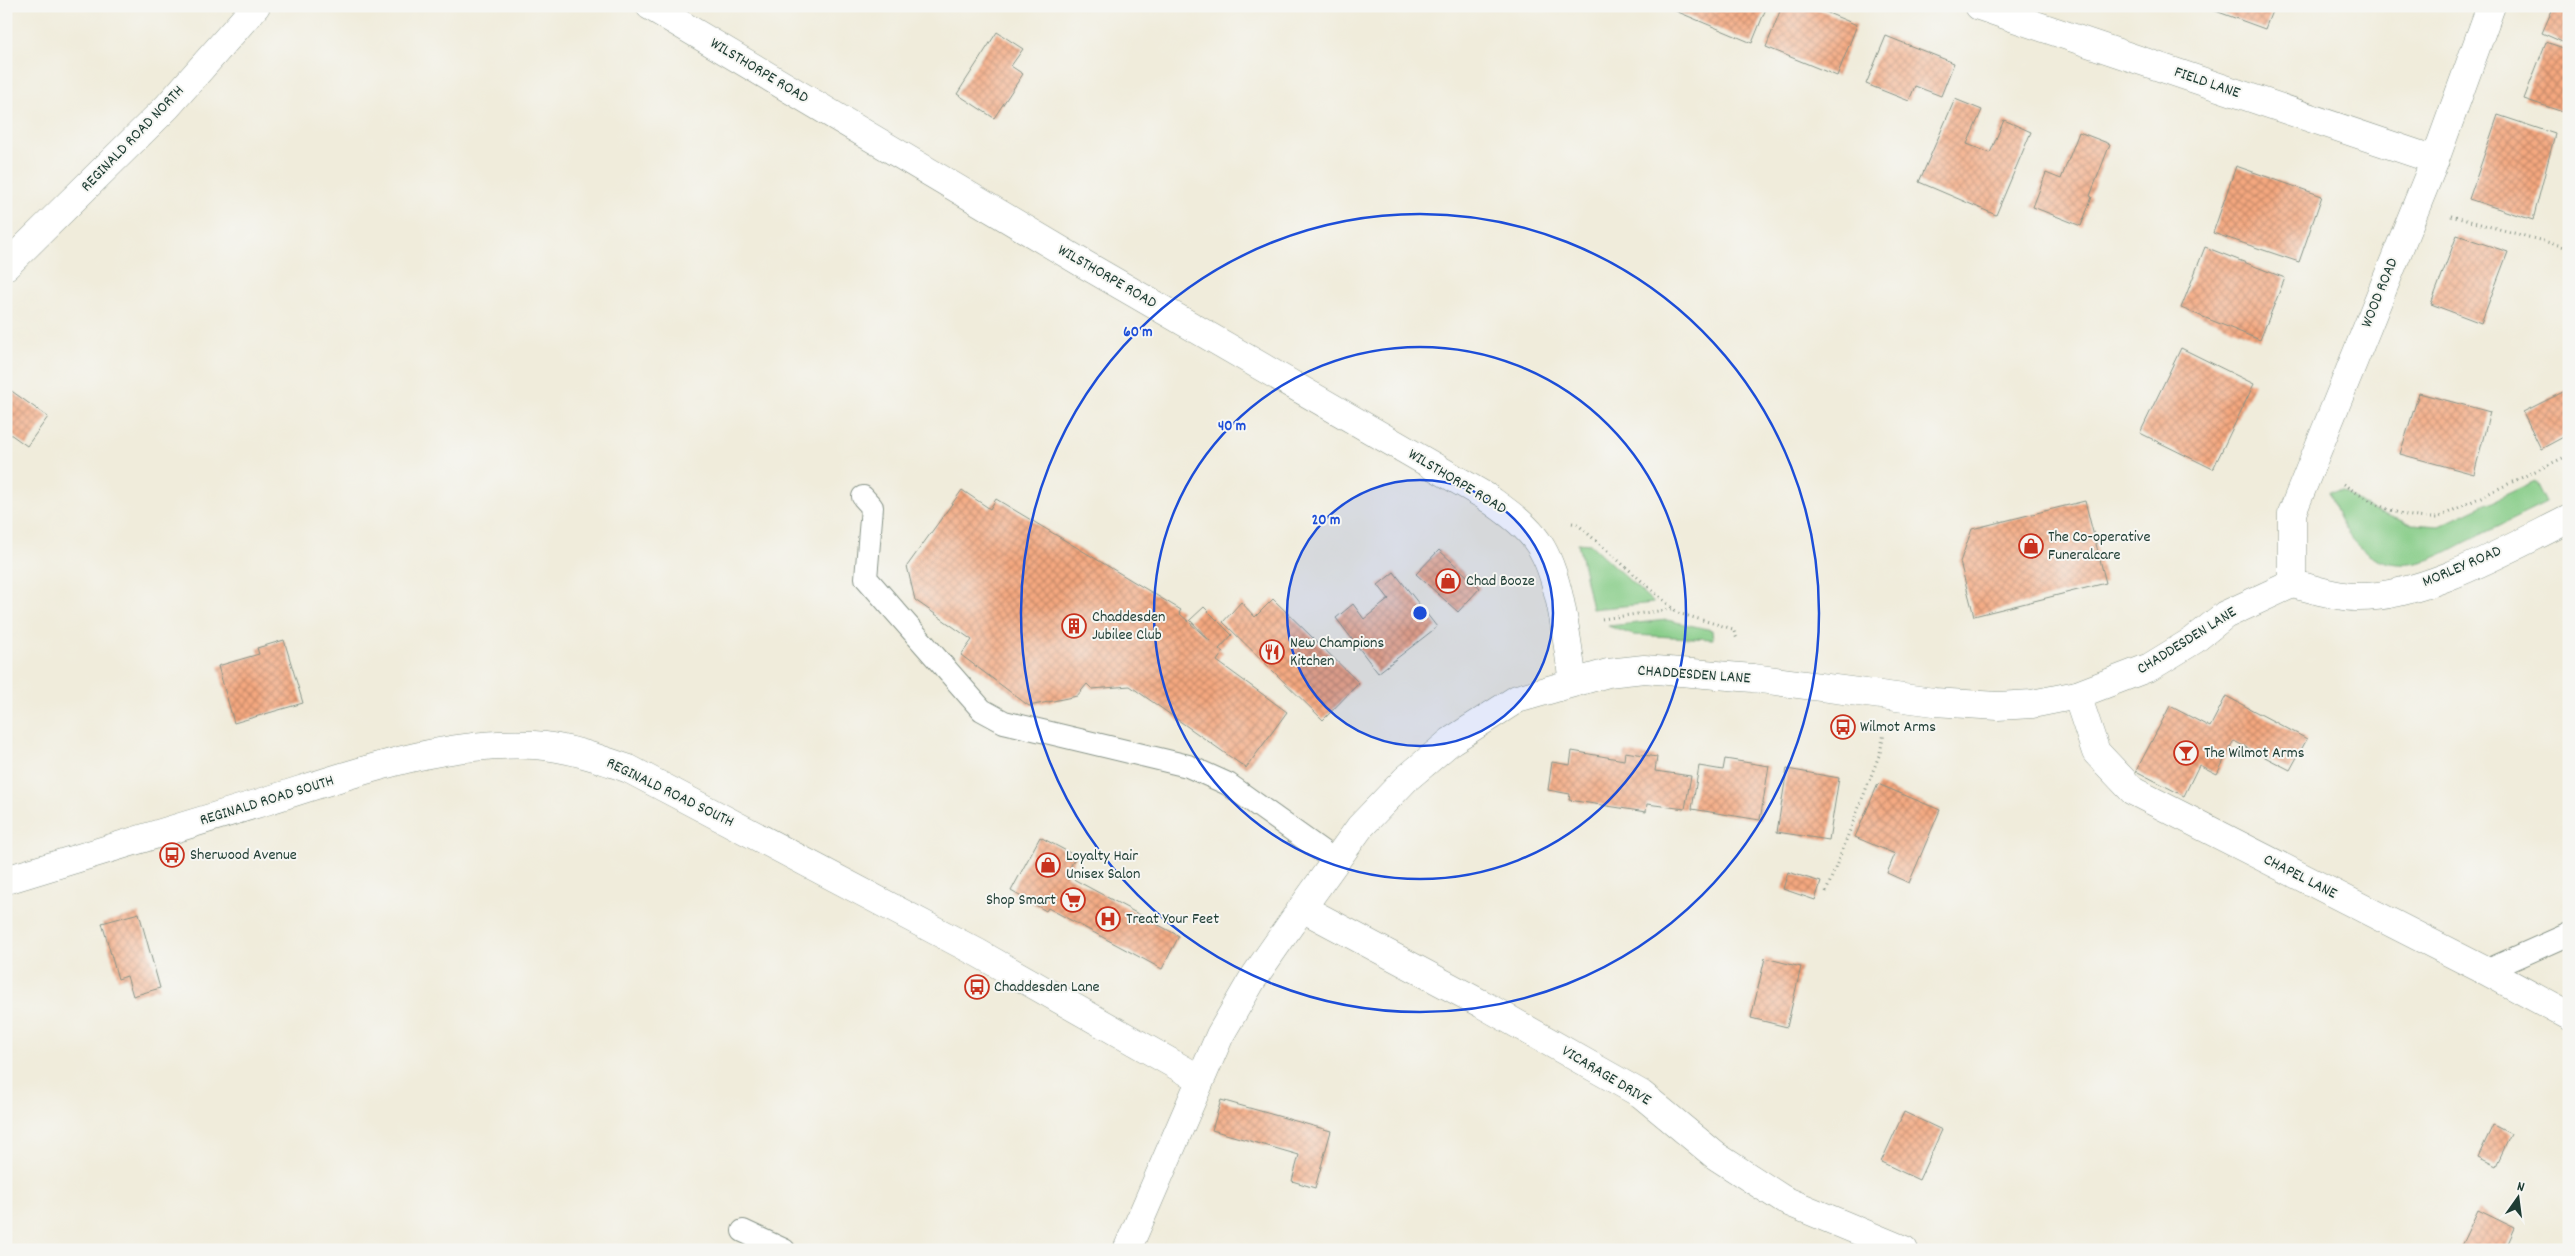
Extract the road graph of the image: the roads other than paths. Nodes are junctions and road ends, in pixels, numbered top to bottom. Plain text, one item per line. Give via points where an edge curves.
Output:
1 (256, 6) edge
2 (650, 6) edge
3 (1979, 6) edge
4 (2491, 6) edge
5 (2434, 160) junction
6 (6, 266) edge
7 (863, 497) dead end
8 (2569, 519) edge
9 (2292, 584) junction
10 (1573, 682) junction
11 (2077, 695) junction
12 (1337, 862) junction
13 (6, 880) edge
14 (1302, 908) junction
15 (2569, 934) edge
16 (2486, 971) junction
17 (2569, 1016) edge
18 (1200, 1079) junction
19 (743, 1231) dead end
20 (784, 1250) edge
21 (1127, 1250) edge
22 (1904, 1250) edge

1 - 6 street, REGINALD ROAD NORTH via 167,107
2 - 10 street, WILSTHORPE ROAD via 1084,264 1485,496 1516,519 1539,543 1550,565
3 - 5 street, FIELD LANE
4 - 5 street, WOOD ROAD
5 - 9 street, WOOD ROAD via 2292,513
7 - 12 lane via 872,507 866,578 982,710 1004,722 1188,766 1233,787
8 - 9 street, MORLEY ROAD via 2439,580 2403,590 2355,597
9 - 11 street, CHADDESDEN LANE via 2226,615 2194,640 2150,667
10 - 11 street, CHADDESDEN LANE via 1608,673 1644,669 1753,678 1934,702 1998,706 2032,704
10 - 12 street, CHADDESDEN LANE via 1517,699 1451,741 1406,779 1360,827
11 - 16 street, CHAPEL LANE via 2096,752 2133,791
12 - 14 street, CHADDESDEN LANE
13 - 18 street, REGINALD ROAD SOUTH via 417,757 493,745 535,745 591,755 629,769 978,953
14 - 18 street, CHADDESDEN LANE via 1252,980 1220,1035
14 - 22 street, VICARAGE DRIVE via 1641,1094 1716,1156 1784,1200
15 - 16 lane
16 - 17 street, CHAPEL LANE
18 - 21 street, CHADDESDEN LANE
19 - 20 lane

